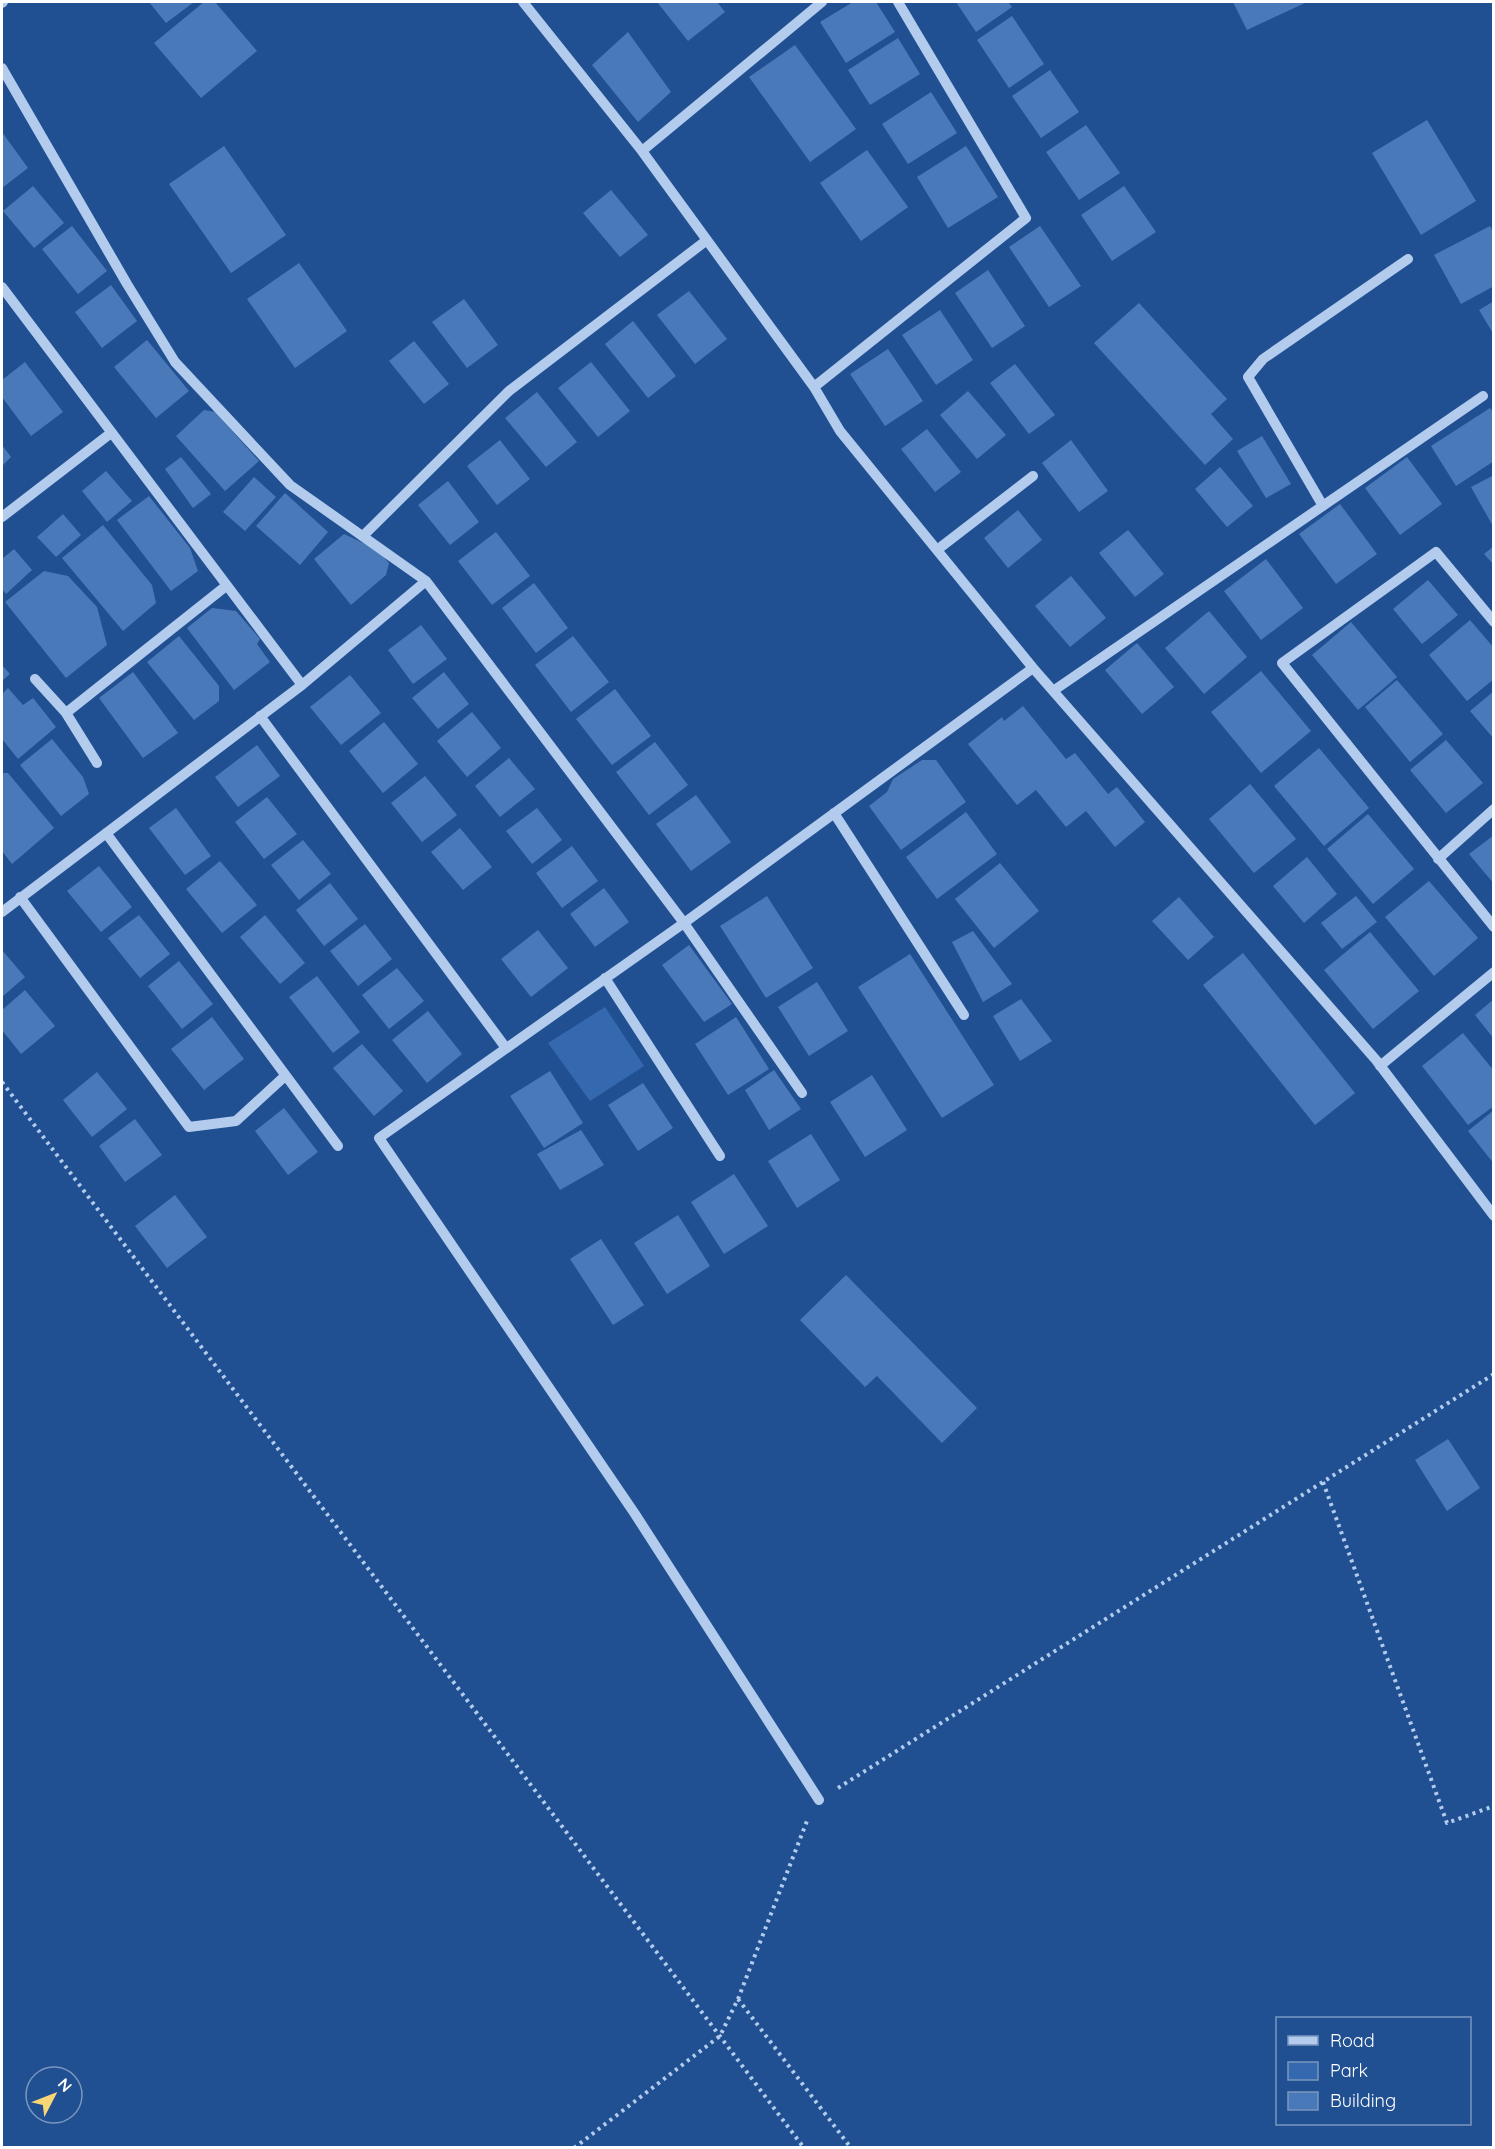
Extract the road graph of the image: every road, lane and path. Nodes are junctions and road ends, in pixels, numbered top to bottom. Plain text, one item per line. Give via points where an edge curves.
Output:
1 (523, 2) edge
2 (822, 2) edge
3 (898, 2) edge
4 (2, 68) edge
5 (642, 151) junction
6 (707, 240) junction
7 (1408, 259) dead end
8 (2, 288) edge
9 (814, 387) junction
10 (1483, 396) dead end
11 (111, 433) junction
12 (1033, 476) dead end
13 (1323, 506) junction
14 (2, 517) edge
15 (364, 535) junction
16 (938, 550) junction
17 (426, 581) junction
18 (226, 586) junction
19 (1494, 622) edge
20 (1033, 668) junction
21 (35, 679) dead end
22 (302, 685) junction
23 (1053, 692) junction
24 (66, 713) junction
25 (260, 716) junction
26 (98, 763) dead end
27 (1494, 809) edge
28 (834, 813) junction
29 (106, 833) junction
30 (1438, 859) junction
31 (20, 897) junction
32 (2, 912) edge
33 (684, 923) junction
34 (1494, 927) edge
35 (1494, 972) edge
36 (605, 978) junction
37 (964, 1015) dead end
38 (506, 1048) junction
39 (1380, 1066) junction
40 (285, 1076) junction
41 (2, 1082) edge
42 (802, 1093) dead end
43 (338, 1146) dead end
44 (720, 1156) dead end
45 (1494, 1216) edge
46 (1494, 1374) edge
47 (1323, 1482) junction
48 (819, 1800) junction
49 (1494, 1806) edge
50 (738, 1999) junction
51 (720, 2036) junction
52 (574, 2148) edge
53 (804, 2148) edge
54 (851, 2148) edge

1 - 5 street
2 - 5 street
3 - 9 street via 1026,218
4 - 15 street via 175,362 290,485
5 - 6 street
6 - 9 street
6 - 15 street via 509,391
7 - 13 street via 1263,358 1248,377
8 - 11 street
9 - 16 street via 840,431
10 - 13 street
11 - 14 street
11 - 18 street
12 - 16 street
13 - 23 street
15 - 17 street
16 - 20 street
17 - 22 street
17 - 33 street
18 - 22 street
18 - 24 street
19 - 30 street via 1436,552 1282,663
20 - 23 street
20 - 28 street
21 - 24 street
22 - 25 street
23 - 39 street
24 - 26 street
25 - 29 street
25 - 38 street
27 - 30 street
28 - 33 street
28 - 37 street
29 - 31 street
29 - 40 street
30 - 34 street
31 - 32 street
31 - 40 street via 189,1127 236,1121
33 - 36 street
33 - 42 street
35 - 39 street
36 - 38 street
36 - 44 street
38 - 48 street via 378,1138 635,1514
39 - 45 street
40 - 43 street
41 - 51 path
46 - 47 path
47 - 48 path
47 - 49 path via 1447,1823
48 - 50 path via 808,1817
50 - 51 path
50 - 54 path
51 - 52 path
51 - 53 path

